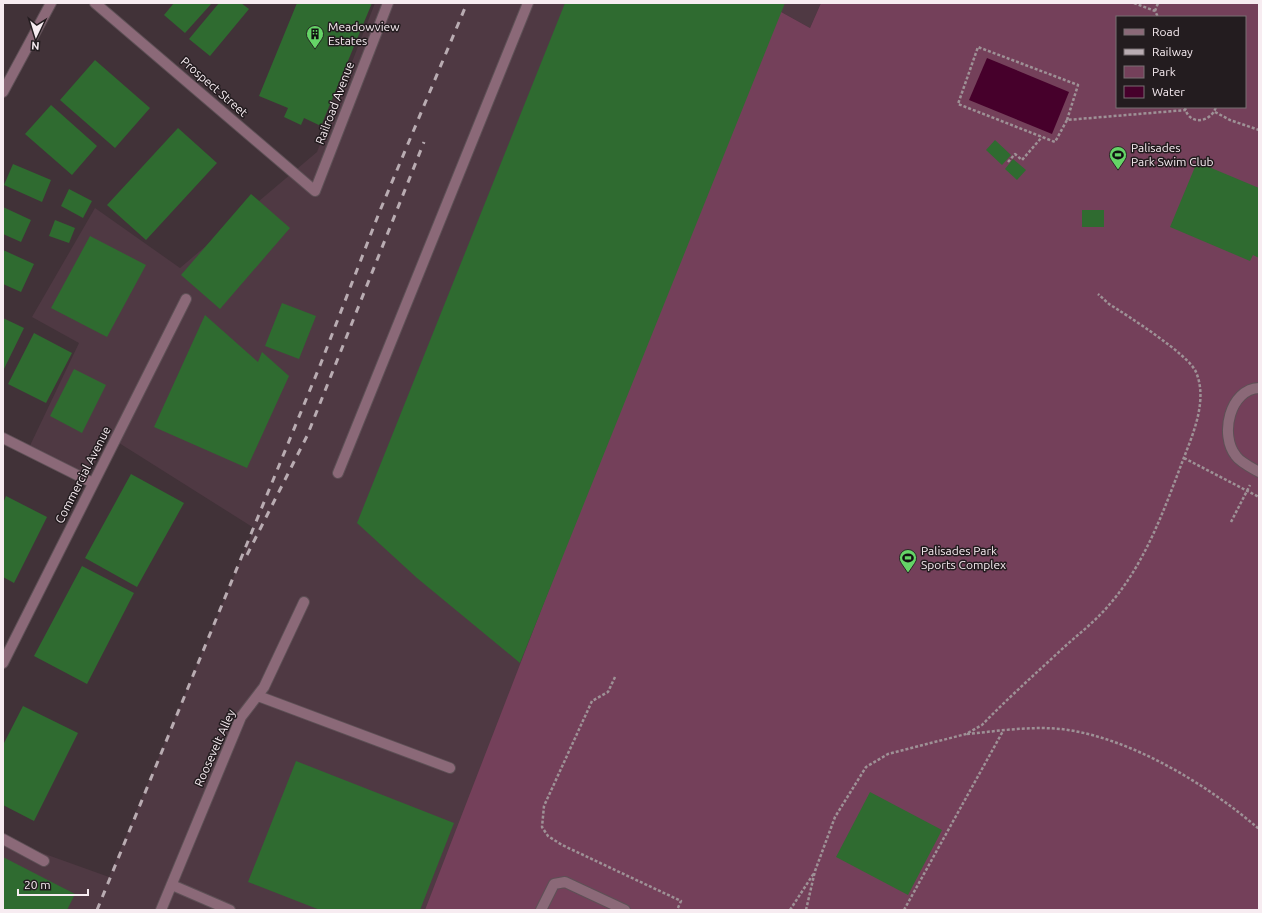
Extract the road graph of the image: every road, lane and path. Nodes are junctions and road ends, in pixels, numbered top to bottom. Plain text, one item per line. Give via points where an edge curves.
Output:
1 (51, 3) edge
2 (95, 3) edge
3 (388, 3) edge
4 (528, 3) edge
5 (1134, 3) edge
6 (1158, 3) edge
7 (1155, 11) junction
8 (1158, 16) edge
9 (3, 92) edge
10 (1216, 108) edge
11 (1185, 109) edge
12 (1215, 112) junction
13 (1067, 120) junction
14 (1259, 130) edge
15 (1042, 137) junction
16 (1008, 162) dead end
17 (315, 191) joint
18 (1098, 294) dead end
19 (186, 299) dead end
20 (1259, 388) edge
21 (3, 438) edge
22 (1184, 458) junction
23 (1258, 471) edge
24 (338, 473) dead end
25 (94, 483) junction
26 (1247, 490) junction
27 (1259, 497) edge
28 (1231, 522) dead end
29 (304, 602) dead end
30 (3, 663) edge
31 (615, 677) dead end
32 (258, 696) junction
33 (1003, 731) junction
34 (966, 734) junction
35 (450, 768) dead end
36 (1259, 829) edge
37 (3, 839) edge
38 (44, 861) dead end
39 (815, 871) junction
40 (172, 885) junction
41 (161, 910) edge
42 (230, 910) edge
43 (542, 910) edge
44 (626, 910) edge
45 (677, 910) edge
46 (790, 910) edge
47 (806, 910) edge
48 (904, 910) edge

1 - 9 street
2 - 17 street, Prospect Street
3 - 17 street, Railroad Avenue
4 - 24 street
5 - 7 path
6 - 7 path
7 - 8 path
10 - 12 path
11 - 12 path via 1192,118 1202,121
11 - 13 path
12 - 14 path
13 - 15 path via 1055,142
13 - 15 path via 1078,85 978,47 958,104
15 - 16 path via 1022,160 1015,154
18 - 22 path via 1187,359 1196,372 1200,403
19 - 25 street, Commercial Avenue
20 - 23 street via 1252,388 1239,397 1229,417 1229,440 1236,456
21 - 25 street
22 - 26 path
22 - 34 path via 1148,543 1130,577 1110,605 982,725
23 - 26 path
25 - 30 street, Commercial Avenue
26 - 27 path
26 - 28 path
29 - 32 street, Roosevelt Alley
31 - 45 path via 608,692 592,701 544,806 542,827 548,836 562,845 681,901
32 - 35 street
32 - 40 street, Roosevelt Alley via 241,717
33 - 34 path
33 - 36 path via 1060,729 1091,734 1117,742 1219,797
33 - 48 path
34 - 39 path via 888,754 866,767 835,817
37 - 38 street
39 - 46 path
39 - 47 path
40 - 41 street, Roosevelt Alley
40 - 42 street
43 - 44 street via 554,884 565,882

